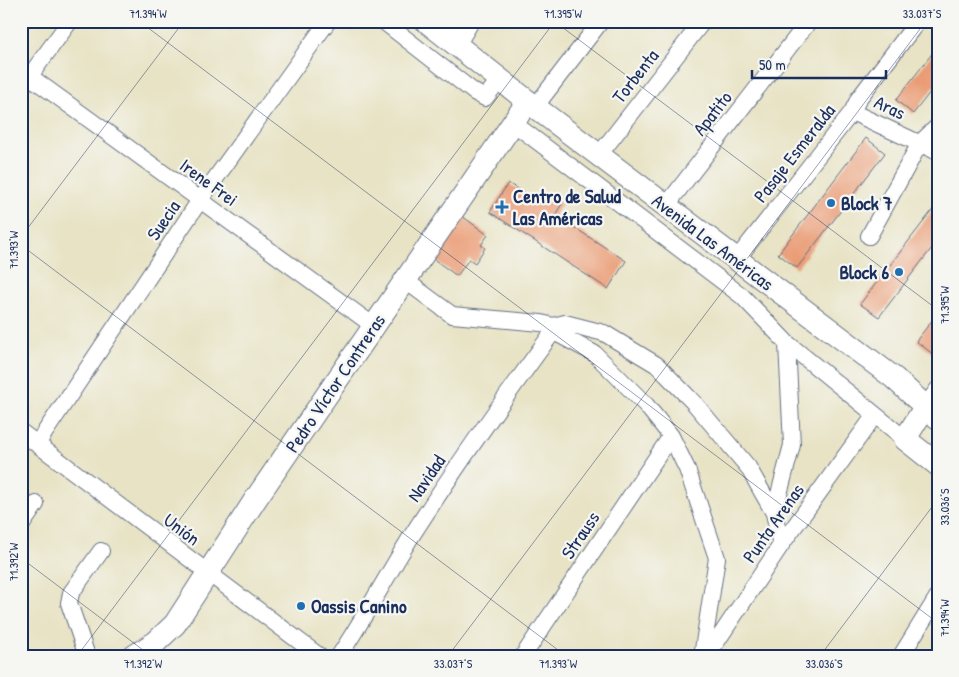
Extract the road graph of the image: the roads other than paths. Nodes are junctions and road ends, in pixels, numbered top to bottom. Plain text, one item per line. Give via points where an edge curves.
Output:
1 (70, 21) edge
2 (328, 21) edge
3 (383, 21) edge
4 (426, 21) edge
5 (468, 21) edge
6 (601, 21) edge
7 (703, 21) edge
8 (809, 21) edge
9 (918, 21) edge
10 (455, 44) junction
11 (24, 78) edge
12 (500, 79) junction
13 (531, 104) junction
14 (852, 112) junction
15 (512, 122) junction
16 (938, 126) edge
17 (920, 143) junction
18 (938, 152) edge
19 (599, 155) junction
20 (200, 200) junction
21 (666, 206) junction
22 (869, 236) dead end
23 (736, 260) junction
24 (406, 281) junction
25 (374, 326) junction
26 (553, 326) junction
27 (787, 342) junction
28 (938, 389) edge
29 (932, 412) edge
30 (875, 415) junction
31 (21, 432) edge
32 (671, 436) junction
33 (906, 439) junction
34 (37, 444) junction
35 (938, 465) edge
36 (36, 504) dead end
37 (774, 514) junction
38 (21, 526) edge
39 (781, 545) junction
40 (101, 551) dead end
41 (208, 574) junction
42 (938, 596) edge
43 (87, 656) edge
44 (135, 656) edge
45 (319, 656) edge
46 (339, 656) edge
47 (523, 656) edge
48 (702, 656) edge
49 (707, 656) edge
50 (901, 656) edge

1 - 11 street
2 - 20 street, Suecia
3 - 12 street via 485,98
4 - 10 street, Avenida Las Américas
5 - 10 street
6 - 13 street
7 - 19 street, Torbenta
8 - 21 street, Apatito
9 - 14 street, Pasaje Esmeralda via 859,98
10 - 12 street, Avenida Las Américas
11 - 20 street, Irene Frei
12 - 13 street, Avenida Las Américas
13 - 15 street, Pedro Víctor Contreras
13 - 19 street, Avenida Las Américas
14 - 17 street, Aras
14 - 23 street, Pasaje Esmeralda
15 - 24 street, Pedro Víctor Contreras
15 - 27 street, Avenida Las Américas via 742,296
16 - 17 street
17 - 18 street, Aras
17 - 22 street
19 - 21 street, Avenida Las Américas
20 - 25 street, Irene Frei
20 - 34 street, Suecia
21 - 23 street, Avenida Las Américas
23 - 29 street, Avenida Las Américas via 894,378
24 - 25 street, Pedro Víctor Contreras
24 - 26 street via 452,315
25 - 41 street, Pedro Víctor Contreras
26 - 32 street via 558,334 595,354 646,405
26 - 37 street via 565,323 604,332 657,366 695,404 748,467
26 - 46 street, Navidad via 550,336 477,436 413,534
27 - 30 street, Avenida Las Américas
27 - 37 street via 792,445
28 - 29 street
29 - 33 street
30 - 33 street, Avenida Las Américas
30 - 39 street, Punta Arenas
31 - 34 street, Unión
32 - 47 street, Strauss
32 - 48 street via 687,469 717,558
33 - 35 street, Avenida Las Américas
34 - 41 street, Unión
36 - 38 street
37 - 39 street
39 - 49 street, Punta Arenas
40 - 43 street via 71,593 69,603
41 - 44 street, Pedro Víctor Contreras via 175,624
41 - 45 street, Unión
42 - 50 street

